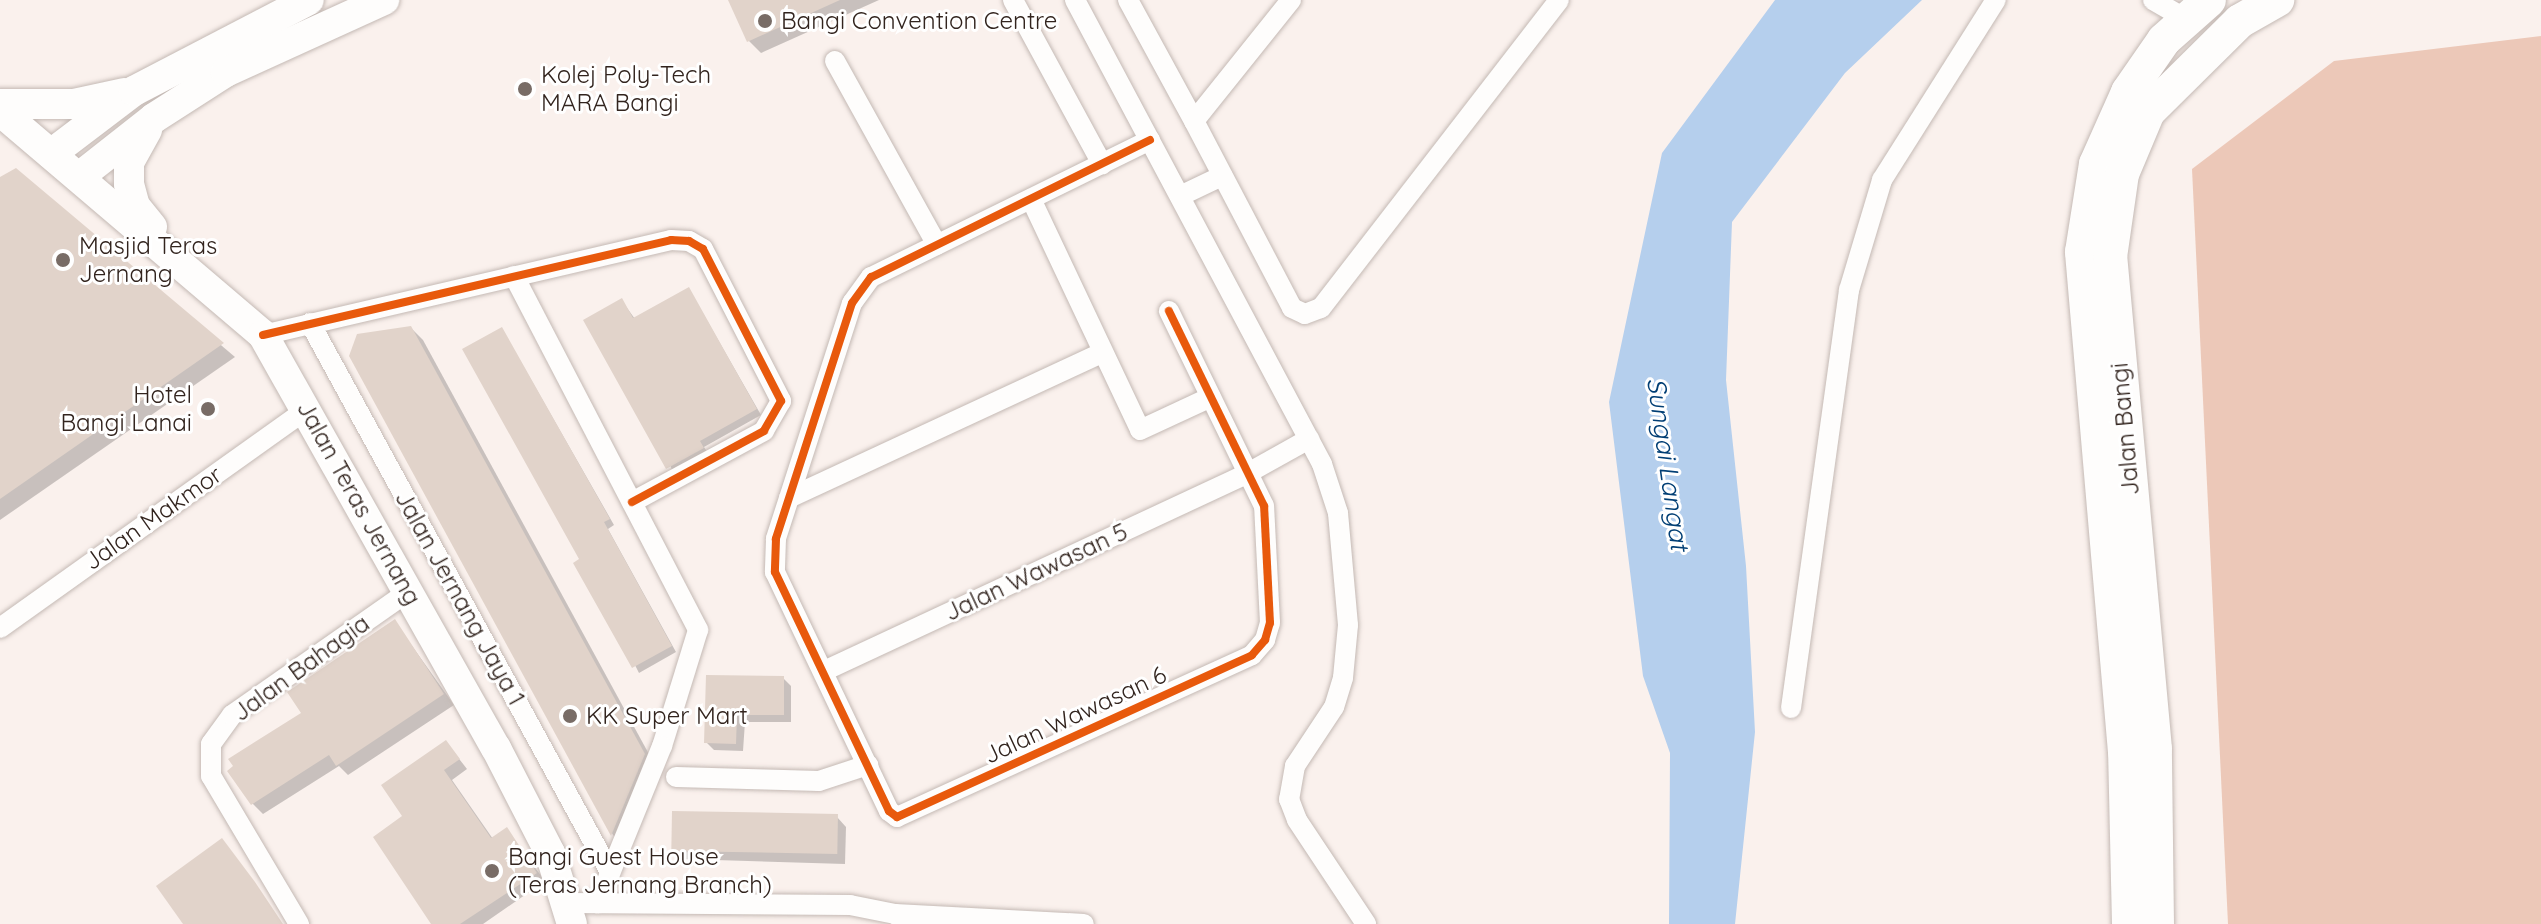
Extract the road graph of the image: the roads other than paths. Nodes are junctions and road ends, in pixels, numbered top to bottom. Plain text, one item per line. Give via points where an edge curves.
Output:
1 (309, 0) edge
2 (384, 0) edge
3 (1013, 0) edge
4 (1075, 0) edge
5 (1128, 0) edge
6 (1291, 0) edge
7 (1559, 0) edge
8 (1996, 0) edge
9 (2153, 0) edge
10 (2277, 0) edge
11 (2198, 10) edge
12 (835, 61) dead end
13 (134, 91) junction
14 (0, 104) edge
15 (0, 111) edge
16 (154, 118) junction
17 (1194, 121) junction
18 (1150, 140) junction
19 (51, 154) junction
20 (1102, 164) junction
21 (1222, 176) junction
22 (79, 177) junction
23 (1180, 196) junction
24 (1031, 199) junction
25 (937, 245) junction
26 (176, 258) junction
27 (514, 276) junction
28 (1169, 311) dead end
29 (310, 323) junction
30 (263, 335) junction
31 (1103, 352) junction
32 (1211, 397) junction
33 (307, 409) junction
34 (1309, 439) junction
35 (1248, 473) junction
36 (789, 498) junction
37 (632, 502) junction
38 (409, 591) junction
39 (0, 628) edge
40 (824, 671) junction
41 (1791, 708) dead end
42 (868, 765) junction
43 (676, 777) dead end
44 (610, 872) junction
45 (580, 910) edge
46 (902, 919) edge
47 (299, 924) edge
48 (1084, 924) edge
49 (1366, 924) edge
50 (2129, 924) edge
51 (2157, 924) edge

1 - 13 main road
2 - 16 main road via 226,72
3 - 20 street
4 - 18 street
5 - 17 street
6 - 17 street
7 - 21 street via 1321,308 1305,314 1292,308
8 - 41 street via 1882,180 1849,290
9 - 11 street
10 - 51 main road, Jalan Bangi via 2240,21 2148,112 2122,174 2110,257 2155,749
11 - 50 main road, Jalan Bangi via 2164,40 2128,92 2096,164 2082,252 2125,752
12 - 25 street
13 - 14 main road via 74,104
13 - 19 main road
15 - 19 main road, Jalan Teras Jernang
16 - 22 main road
16 - 26 main road via 129,163 129,184 135,206
17 - 21 street
18 - 20 street
18 - 23 street
19 - 22 main road, Jalan Teras Jernang
20 - 24 street
21 - 23 street
22 - 26 main road, Jalan Teras Jernang
23 - 34 street
24 - 25 street
24 - 31 street
25 - 36 street via 871,277 858,289
26 - 30 main road, Jalan Teras Jernang
27 - 29 street
27 - 37 street
27 - 37 street via 671,240 703,249 781,401 764,431
28 - 32 street
29 - 30 street
29 - 44 street, Jalan Jernang Jaya 1
30 - 33 main road, Jalan Teras Jernang
31 - 32 street via 1140,430
31 - 36 street
32 - 35 street
33 - 38 main road, Jalan Teras Jernang
33 - 39 street, Jalan Makmor
34 - 35 street, Jalan Wawasan 5
34 - 49 street via 1338,513 1348,625 1334,707 1295,766 1289,799 1297,820
35 - 40 street, Jalan Wawasan 5
35 - 42 street, Jalan Wawasan 6 via 1264,506 1270,623 1252,655 897,817
36 - 40 street via 776,539 775,572
37 - 44 street via 698,630 662,746
38 - 45 main road, Jalan Teras Jernang
38 - 47 street, Jalan Bahagia via 232,715 211,744 211,776
40 - 42 street
42 - 43 street via 819,781
44 - 45 street
45 - 46 street via 850,905
46 - 48 street

